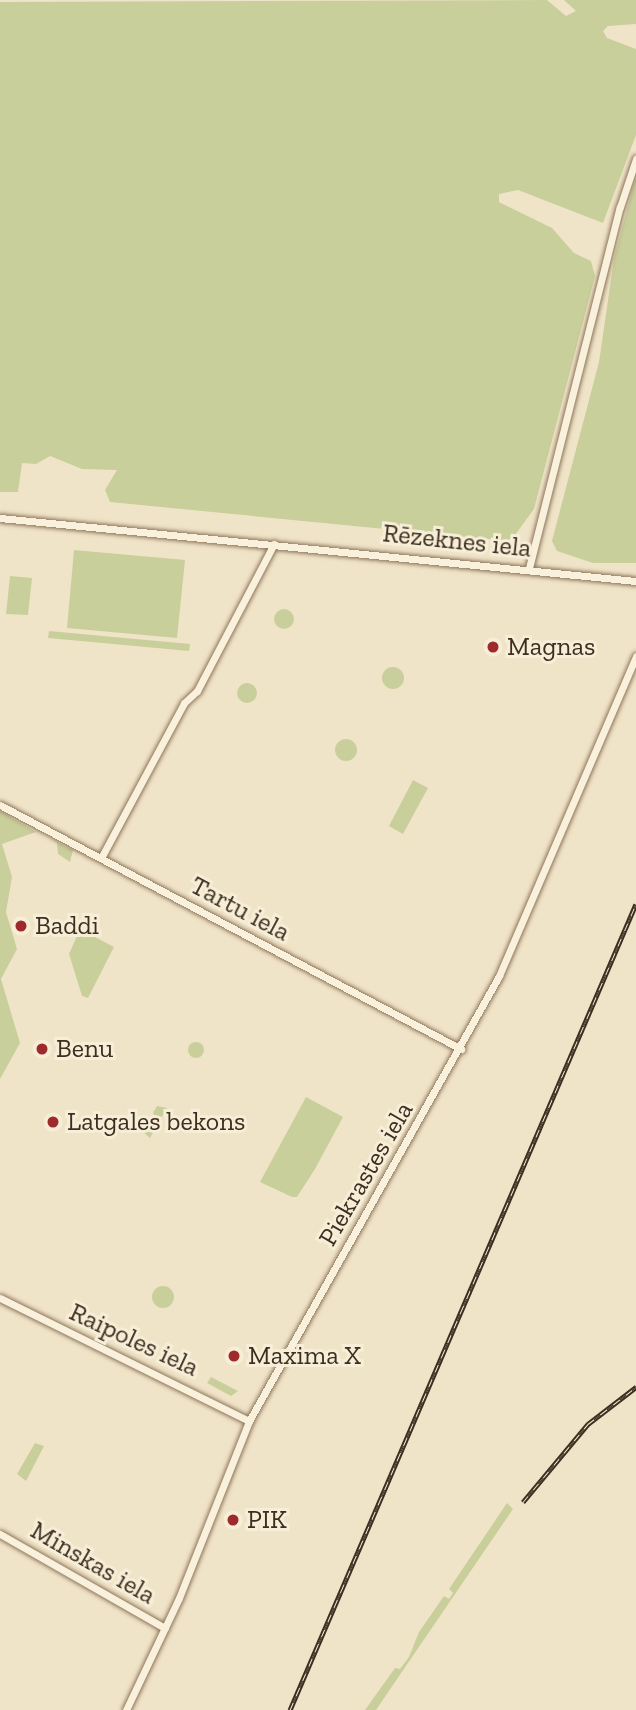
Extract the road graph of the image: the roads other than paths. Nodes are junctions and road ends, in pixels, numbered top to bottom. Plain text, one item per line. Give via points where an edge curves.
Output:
1 (636, 159) edge
2 (0, 518) edge
3 (274, 544) junction
4 (529, 568) junction
5 (636, 581) edge
6 (636, 656) edge
7 (0, 805) edge
8 (101, 858) junction
9 (461, 1049) junction
10 (0, 1298) edge
11 (249, 1421) junction
12 (0, 1534) edge
13 (165, 1628) junction
14 (126, 1710) edge

1 - 4 street
2 - 3 street, Rēzeknes iela
3 - 4 street, Rēzeknes iela
3 - 8 street
4 - 5 street, Rēzeknes iela
6 - 9 street, Piekrastes iela via 499,976
7 - 8 street, Tartu iela
8 - 9 street, Tartu iela
9 - 11 street, Piekrastes iela
10 - 11 street, Raipoles iela
11 - 13 street, Piekrastes iela
12 - 13 street, Minskas iela
13 - 14 street, Piekrastes iela

